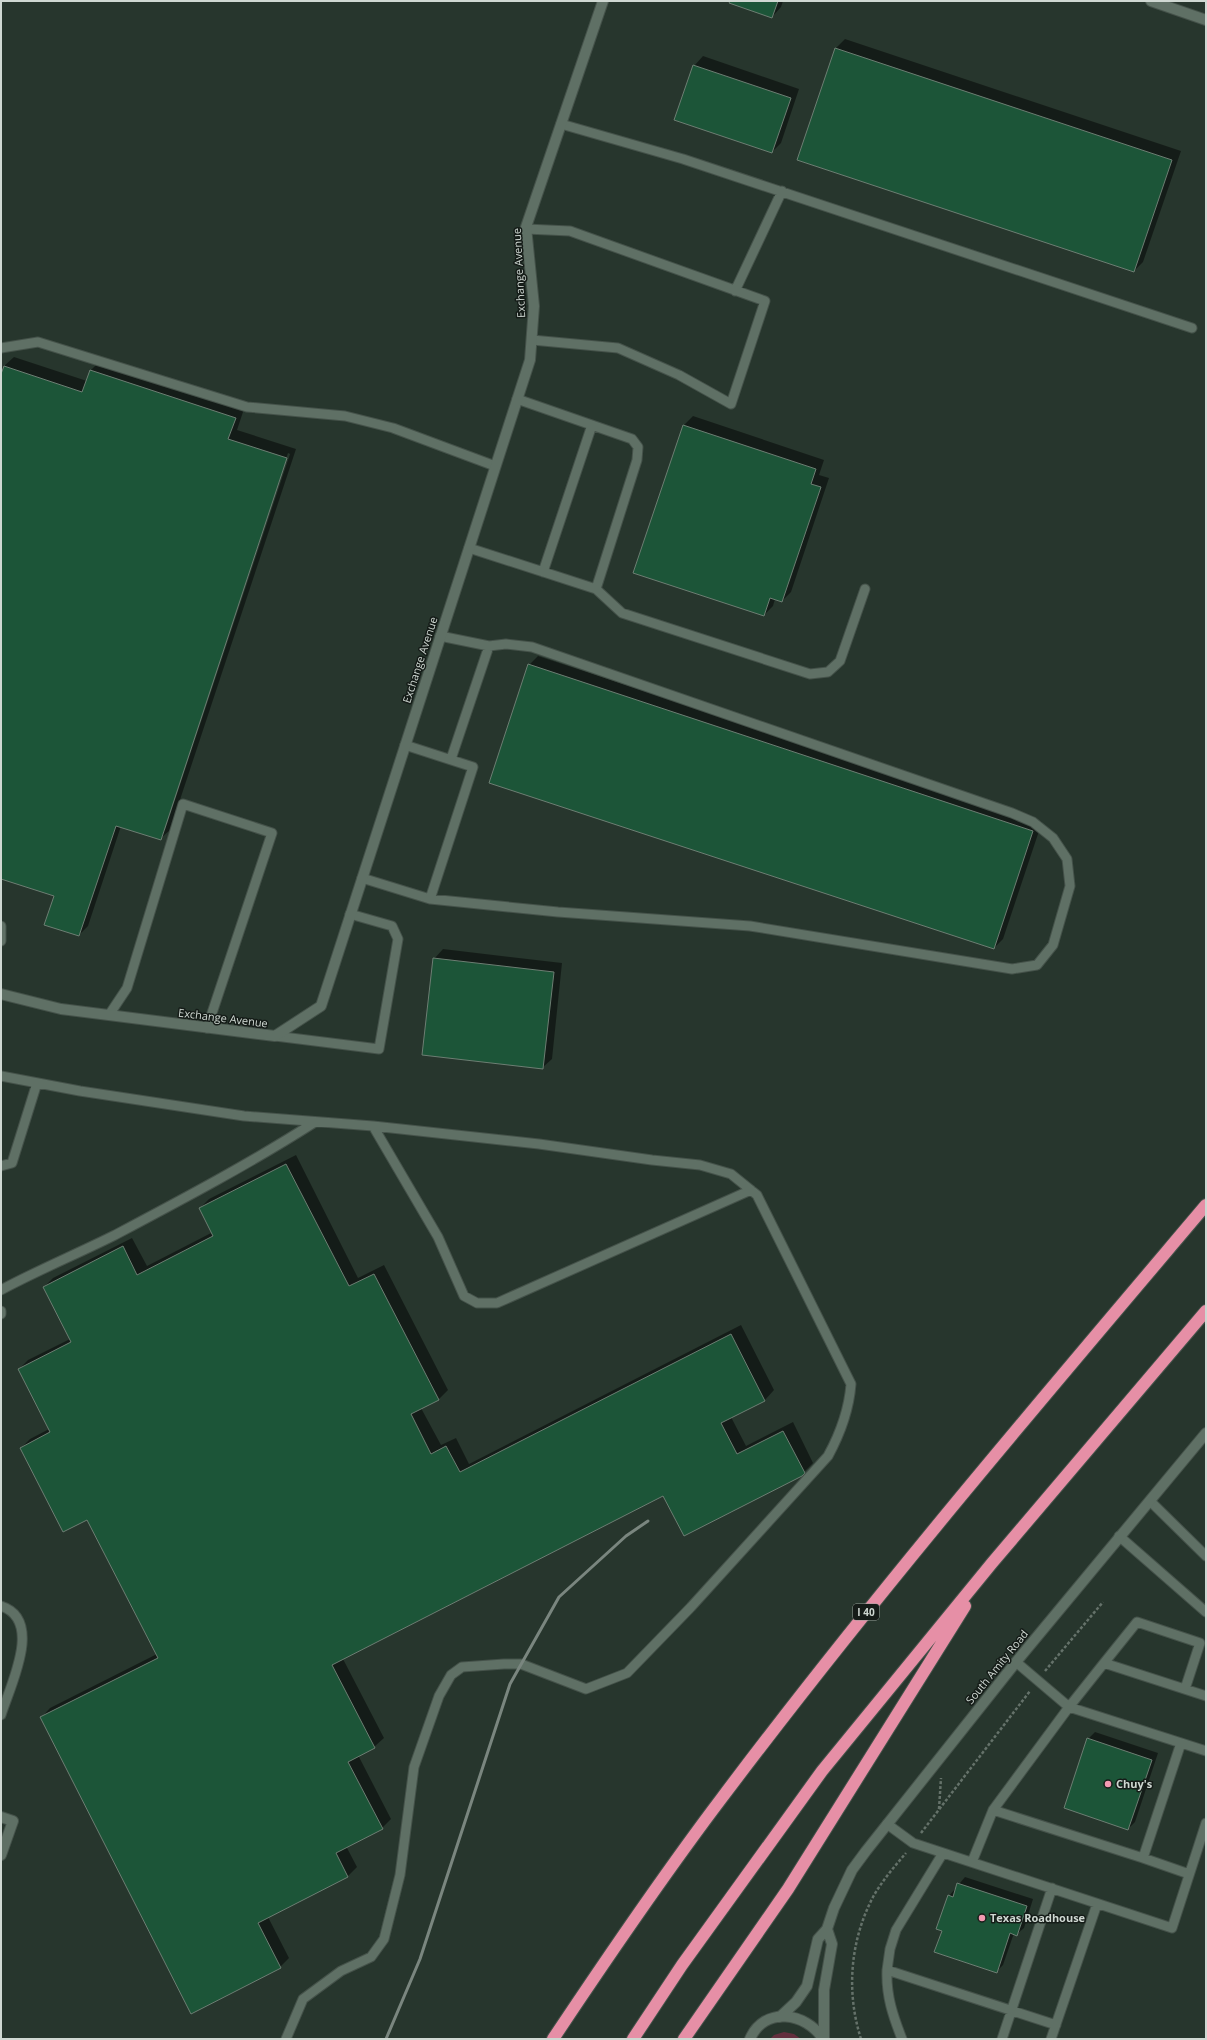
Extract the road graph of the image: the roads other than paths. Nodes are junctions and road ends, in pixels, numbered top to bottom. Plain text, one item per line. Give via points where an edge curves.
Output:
1 (603, 1) edge
2 (1151, 1) edge
3 (1206, 20) edge
4 (561, 124) junction
5 (782, 191) junction
6 (526, 229) junction
7 (735, 291) junction
8 (1192, 328) dead end
9 (532, 340) junction
10 (1, 348) edge
11 (517, 399) junction
12 (592, 425) junction
13 (495, 466) junction
14 (469, 548) junction
15 (543, 572) junction
16 (596, 589) junction
17 (865, 589) dead end
18 (440, 636) junction
19 (489, 646) junction
20 (405, 745) junction
21 (451, 759) junction
22 (362, 878) junction
23 (430, 899) junction
24 (350, 914) junction
25 (1, 926) edge
26 (1, 941) edge
27 (1, 994) edge
28 (109, 1016) junction
29 (207, 1028) junction
30 (275, 1036) junction
31 (1, 1076) edge
32 (37, 1083) junction
33 (315, 1122) junction
34 (373, 1126) junction
35 (1, 1166) edge
36 (751, 1190) junction
37 (1206, 1205) edge
38 (1, 1290) edge
39 (1206, 1311) edge
40 (1206, 1433) edge
41 (1150, 1501) junction
42 (1119, 1536) junction
43 (1206, 1556) edge
44 (992, 1563) junction
45 (1, 1606) edge
46 (1206, 1612) edge
47 (1016, 1662) junction
48 (1104, 1663) junction
49 (1185, 1689) junction
50 (1206, 1696) edge
51 (1069, 1707) junction
52 (1, 1715) edge
53 (1181, 1743) junction
54 (1206, 1751) edge
55 (993, 1810) junction
56 (1, 1817) edge
57 (1206, 1823) edge
58 (887, 1824) junction
59 (943, 1853) junction
60 (1, 1855) edge
61 (1143, 1858) junction
62 (972, 1862) junction
63 (1189, 1874) junction
64 (1052, 1888) junction
65 (1097, 1904) junction
66 (827, 1929) junction
67 (887, 1970) junction
68 (1011, 2011) junction
69 (780, 2017) junction
70 (1056, 2025) junction
71 (286, 2039) edge
72 (553, 2039) edge
73 (633, 2039) edge
74 (684, 2039) edge
75 (750, 2039) edge
76 (823, 2039) edge
77 (902, 2039) edge
78 (1002, 2039) edge
79 (1051, 2039) edge

1 - 4 street, Exchange Avenue
2 - 3 street
4 - 5 lane
4 - 6 street, Exchange Avenue
5 - 7 lane
5 - 8 lane
6 - 7 lane via 570,231
6 - 9 street, Exchange Avenue via 534,306
7 - 9 lane via 764,301 731,404 679,375 618,348
9 - 11 street, Exchange Avenue via 530,360
10 - 13 lane via 38,342 247,407 345,416 393,428
11 - 12 lane
11 - 13 street, Exchange Avenue
12 - 15 lane
12 - 16 lane via 632,439 638,447 637,460
13 - 14 street, Exchange Avenue
14 - 15 lane
14 - 18 street, Exchange Avenue
15 - 16 lane
16 - 17 lane via 622,613 810,674 828,672 840,661
18 - 19 lane
18 - 20 street, Exchange Avenue
19 - 21 lane
19 - 23 lane via 506,644 532,647 1012,813 1033,822 1053,838 1067,859 1070,886 1054,945 1037,965 1012,969 750,926 558,912
20 - 21 lane
20 - 22 street, Exchange Avenue
21 - 23 lane via 473,767
22 - 23 lane
22 - 24 street, Exchange Avenue
24 - 30 street, Exchange Avenue via 321,1006
24 - 30 lane via 392,926 398,939 379,1049
25 - 26 lane
27 - 28 street, Exchange Avenue via 61,1009
28 - 29 street, Exchange Avenue
28 - 29 lane via 127,988 183,804 272,833
29 - 30 street, Exchange Avenue
31 - 32 lane
32 - 33 lane via 80,1092 244,1116
32 - 35 lane via 12,1163
33 - 34 lane
33 - 38 lane via 254,1160 114,1235
34 - 36 lane via 700,1165 731,1174
34 - 36 lane via 438,1237 464,1296 477,1303 498,1303
36 - 71 lane via 758,1195 851,1384 850,1401 837,1440 823,1462 627,1673 586,1689 521,1664 462,1667 451,1675 439,1696 414,1767 400,1875 384,1939 371,1957 341,1971 303,1999
37 - 72 highway, I 40 via 853,1628 720,1800
39 - 44 highway
40 - 41 street, South Amity Road
41 - 42 street, South Amity Road
41 - 43 lane
42 - 46 lane
42 - 47 street, South Amity Road
44 - 73 highway via 822,1771 682,1965
44 - 74 highway via 788,1889
45 - 52 lane via 18,1618 24,1634
47 - 51 lane
47 - 58 street, South Amity Road
48 - 49 lane
48 - 49 lane via 1138,1622 1200,1644
48 - 51 lane
49 - 50 lane
51 - 53 lane
51 - 55 lane
53 - 54 lane
53 - 61 lane
55 - 61 lane
55 - 62 lane
56 - 60 street via 13,1821
57 - 63 lane
58 - 59 lane via 913,1843
58 - 66 street, South Amity Road via 852,1870
59 - 62 lane
59 - 67 lane via 896,1930
61 - 63 lane
62 - 64 lane
63 - 65 lane via 1172,1928
64 - 65 lane
64 - 68 lane
65 - 70 lane
66 - 69 street, South Amity Road via 818,1939 807,1986
66 - 76 street via 832,1944 824,1990
67 - 68 lane
67 - 77 lane via 891,2011
68 - 70 lane
68 - 78 lane
69 - 75 street via 768,2020 758,2027
69 - 76 street via 801,2019 810,2024
70 - 79 lane

